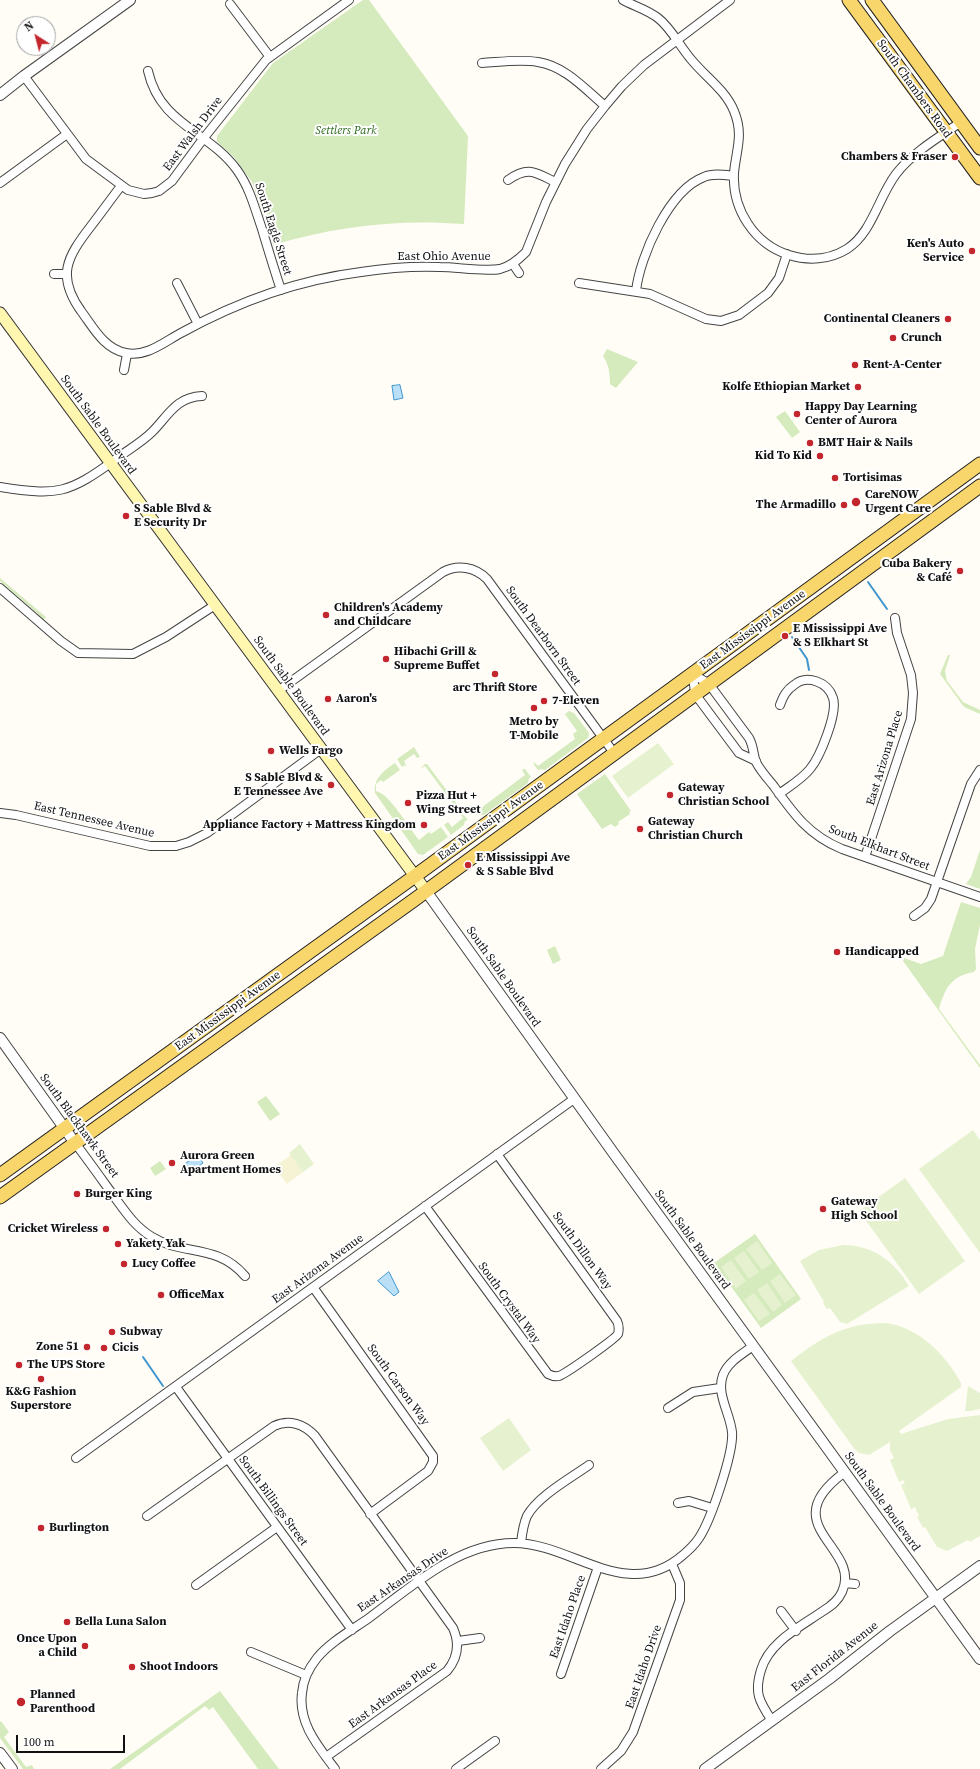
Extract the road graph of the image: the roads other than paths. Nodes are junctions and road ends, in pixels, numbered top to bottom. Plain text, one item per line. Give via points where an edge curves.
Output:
1 (130, 0) edge
2 (349, 0) edge
3 (623, 0) edge
4 (730, 0) edge
5 (849, 0) edge
6 (872, 0) edge
7 (230, 4) dead end
8 (676, 40) junction
9 (270, 57) junction
10 (482, 64) dead end
11 (148, 72) dead end
12 (24, 76) junction
13 (0, 90) edge
14 (0, 95) edge
15 (605, 106) junction
16 (961, 122) junction
17 (946, 132) junction
18 (67, 134) junction
19 (203, 139) junction
20 (980, 148) edge
21 (734, 176) junction
22 (980, 178) edge
23 (508, 180) dead end
24 (0, 182) edge
25 (555, 182) junction
26 (121, 186) junction
27 (787, 254) junction
28 (513, 264) junction
29 (519, 273) dead end
30 (54, 274) dead end
31 (66, 274) junction
32 (177, 283) dead end
33 (579, 283) dead end
34 (281, 290) junction
35 (636, 291) junction
36 (0, 313) edge
37 (198, 324) junction
38 (127, 354) junction
39 (124, 370) dead end
40 (202, 396) dead end
41 (110, 463) junction
42 (980, 464) edge
43 (980, 486) edge
44 (0, 487) edge
45 (0, 588) edge
46 (215, 605) junction
47 (895, 618) dead end
48 (693, 674) junction
49 (709, 684) junction
50 (278, 691) junction
51 (695, 694) junction
52 (780, 705) dead end
53 (604, 738) junction
54 (321, 749) junction
55 (614, 753) junction
56 (756, 761) junction
57 (980, 770) edge
58 (779, 794) junction
59 (0, 814) edge
60 (865, 857) junction
61 (415, 876) junction
62 (937, 882) junction
63 (426, 891) junction
64 (980, 897) edge
65 (914, 916) dead end
66 (0, 1038) edge
67 (574, 1099) junction
68 (65, 1129) junction
69 (75, 1143) junction
70 (497, 1154) junction
71 (0, 1175) edge
72 (0, 1197) edge
73 (425, 1206) junction
74 (246, 1276) dead end
75 (313, 1288) junction
76 (753, 1346) junction
77 (588, 1356) joint
78 (176, 1386) junction
79 (720, 1388) junction
80 (668, 1408) dead end
81 (76, 1458) dead end
82 (227, 1458) junction
83 (589, 1465) dead end
84 (845, 1472) junction
85 (678, 1503) dead end
86 (712, 1508) junction
87 (370, 1514) junction
88 (147, 1516) dead end
89 (277, 1527) junction
90 (521, 1543) junction
91 (672, 1564) junction
92 (980, 1566) edge
93 (598, 1567) junction
94 (419, 1581) junction
95 (845, 1583) junction
96 (854, 1584) dead end
97 (196, 1585) dead end
98 (935, 1598) junction
99 (781, 1610) dead end
100 (352, 1630) junction
101 (796, 1631) junction
102 (480, 1638) dead end
103 (458, 1641) junction
104 (251, 1652) dead end
105 (980, 1659) edge
106 (561, 1674) dead end
107 (306, 1675) junction
108 (772, 1721) junction
109 (495, 1741) dead end
110 (0, 1753) edge
111 (326, 1757) junction
112 (12, 1769) edge
113 (335, 1769) edge
114 (456, 1769) edge
115 (601, 1769) edge
116 (705, 1769) edge

1 - 12 street
2 - 9 street, East Walsh Drive
3 - 8 street via 658,18
4 - 8 street, East Ohio Avenue
5 - 17 main road, South Chambers Road
6 - 16 main road, South Chambers Road
7 - 9 street
8 - 15 street, East Ohio Avenue via 633,75
8 - 21 street via 722,91 734,110 740,138
9 - 19 street, East Walsh Drive via 260,66
10 - 15 street via 528,61 549,64 570,76
11 - 19 street, South Eagle Street via 156,96 168,111
12 - 13 street
12 - 14 street
12 - 18 street, East Walsh Drive
15 - 25 street, East Ohio Avenue via 576,146
16 - 17 street
16 - 20 main road, South Chambers Road
17 - 22 main road, South Chambers Road
17 - 27 street via 899,170 861,237 855,243 839,254 821,259
18 - 24 street
18 - 26 street, East Walsh Drive via 86,159
19 - 26 street, East Walsh Drive via 166,187 144,194
19 - 34 street, South Eagle Street via 229,160 247,186
21 - 27 street via 739,207 749,226 766,243
21 - 35 street via 704,176 678,196 663,217 638,275
23 - 25 street via 520,172 527,171 538,173
25 - 28 street, East Ohio Avenue via 526,252
26 - 31 street via 75,247
27 - 35 street via 779,278 768,293 730,319 706,319 650,294
28 - 29 street
28 - 34 street, East Ohio Avenue via 492,270 440,267 380,270 333,276
30 - 31 street
31 - 38 street via 73,299 100,337 113,349
32 - 37 street
33 - 35 street
34 - 37 street, East Ohio Avenue
36 - 41 main road, South Sable Boulevard
37 - 38 street, East Ohio Avenue via 150,351
38 - 39 street
40 - 41 street via 190,398 176,406 149,435
41 - 44 street via 86,480 63,490 38,493
41 - 46 main road, South Sable Boulevard
42 - 48 main road, East Mississippi Avenue
43 - 49 main road, East Mississippi Avenue
45 - 46 street via 78,653 133,654 166,637
46 - 50 main road, South Sable Boulevard
47 - 60 street, East Arizona Place via 897,633 912,680 911,719
48 - 49 street
48 - 51 street
48 - 53 main road, East Mississippi Avenue
49 - 51 main road, East Mississippi Avenue
49 - 56 street, South Elkhart Street via 749,738
50 - 53 street, South Dearborn Street via 437,576 456,567 468,568 487,579
50 - 54 main road, South Sable Boulevard
51 - 55 main road, East Mississippi Avenue
51 - 56 street, South Elkhart Street via 739,753
52 - 58 street via 783,697 794,685 809,680 826,687 831,692 835,705 814,764 800,779
53 - 55 street, South Dearborn Street
53 - 61 main road, East Mississippi Avenue
54 - 59 street, East Tennessee Avenue via 207,833 176,846 150,846 16,815
54 - 61 main road, South Sable Boulevard
55 - 63 main road, East Mississippi Avenue
56 - 58 street, South Elkhart Street
57 - 62 street via 971,784
58 - 60 street, South Elkhart Street via 797,818 812,832 829,844
60 - 62 street, South Elkhart Street
61 - 63 main road, South Sable Boulevard
61 - 68 main road, East Mississippi Avenue
62 - 64 street, South Elkhart Street
62 - 65 street via 929,904
63 - 67 street, South Sable Boulevard
63 - 69 main road, East Mississippi Avenue
66 - 68 street, South Blackhawk Street
67 - 70 street, East Arizona Avenue
67 - 76 street, South Sable Boulevard
68 - 69 street, South Blackhawk Street
68 - 71 main road, East Mississippi Avenue
69 - 72 main road, East Mississippi Avenue
69 - 74 street, South Blackhawk Street via 139,1228 163,1242 222,1257
70 - 73 street, East Arizona Avenue
70 - 77 street, South Dillon Way via 617,1321 619,1329 616,1336
73 - 75 street, East Arizona Avenue
73 - 77 street, South Crystal Way via 548,1374 562,1375
75 - 78 street, East Arizona Avenue
75 - 87 street, South Carson Way via 433,1456 430,1468
76 - 79 street via 727,1367
76 - 84 street, South Sable Boulevard
78 - 81 street, East Arizona Avenue
78 - 82 street, South Billings Street
79 - 80 street via 693,1392
79 - 86 street, East Arkansas Drive via 731,1426 732,1446
82 - 87 street via 274,1426 286,1422 300,1425 315,1436
82 - 88 street
82 - 89 street, South Billings Street
83 - 90 street via 532,1509 524,1522
84 - 95 street via 826,1487 816,1511 819,1529 841,1561
84 - 98 street, South Sable Boulevard
85 - 86 street via 689,1501
86 - 91 street, East Arkansas Drive via 699,1538
87 - 94 street
89 - 97 street
89 - 100 street, South Billings Street
90 - 93 street, East Arkansas Drive
90 - 94 street, East Arkansas Drive via 484,1547 463,1555
91 - 93 street, East Arkansas Drive via 647,1573 634,1574
91 - 115 street, East Idaho Drive via 680,1583 680,1600 633,1732 621,1750
92 - 98 street, East Florida Avenue
93 - 106 street, East Idaho Place
94 - 100 street, East Arkansas Drive
94 - 103 street via 453,1628
95 - 96 street
95 - 101 street via 843,1592 834,1603
98 - 105 street, South Sable Boulevard
98 - 108 street, East Florida Avenue
99 - 101 street
100 - 107 street, East Arkansas Drive via 317,1657
101 - 108 street via 769,1652 763,1663 758,1682 759,1699
102 - 103 street
103 - 111 street, East Arkansas Place via 455,1660 447,1671
104 - 107 street
107 - 111 street, East Arkansas Drive via 302,1693 303,1714 309,1732
108 - 116 street, East Florida Avenue
109 - 114 street
110 - 112 street
111 - 113 street, East Arkansas Drive

